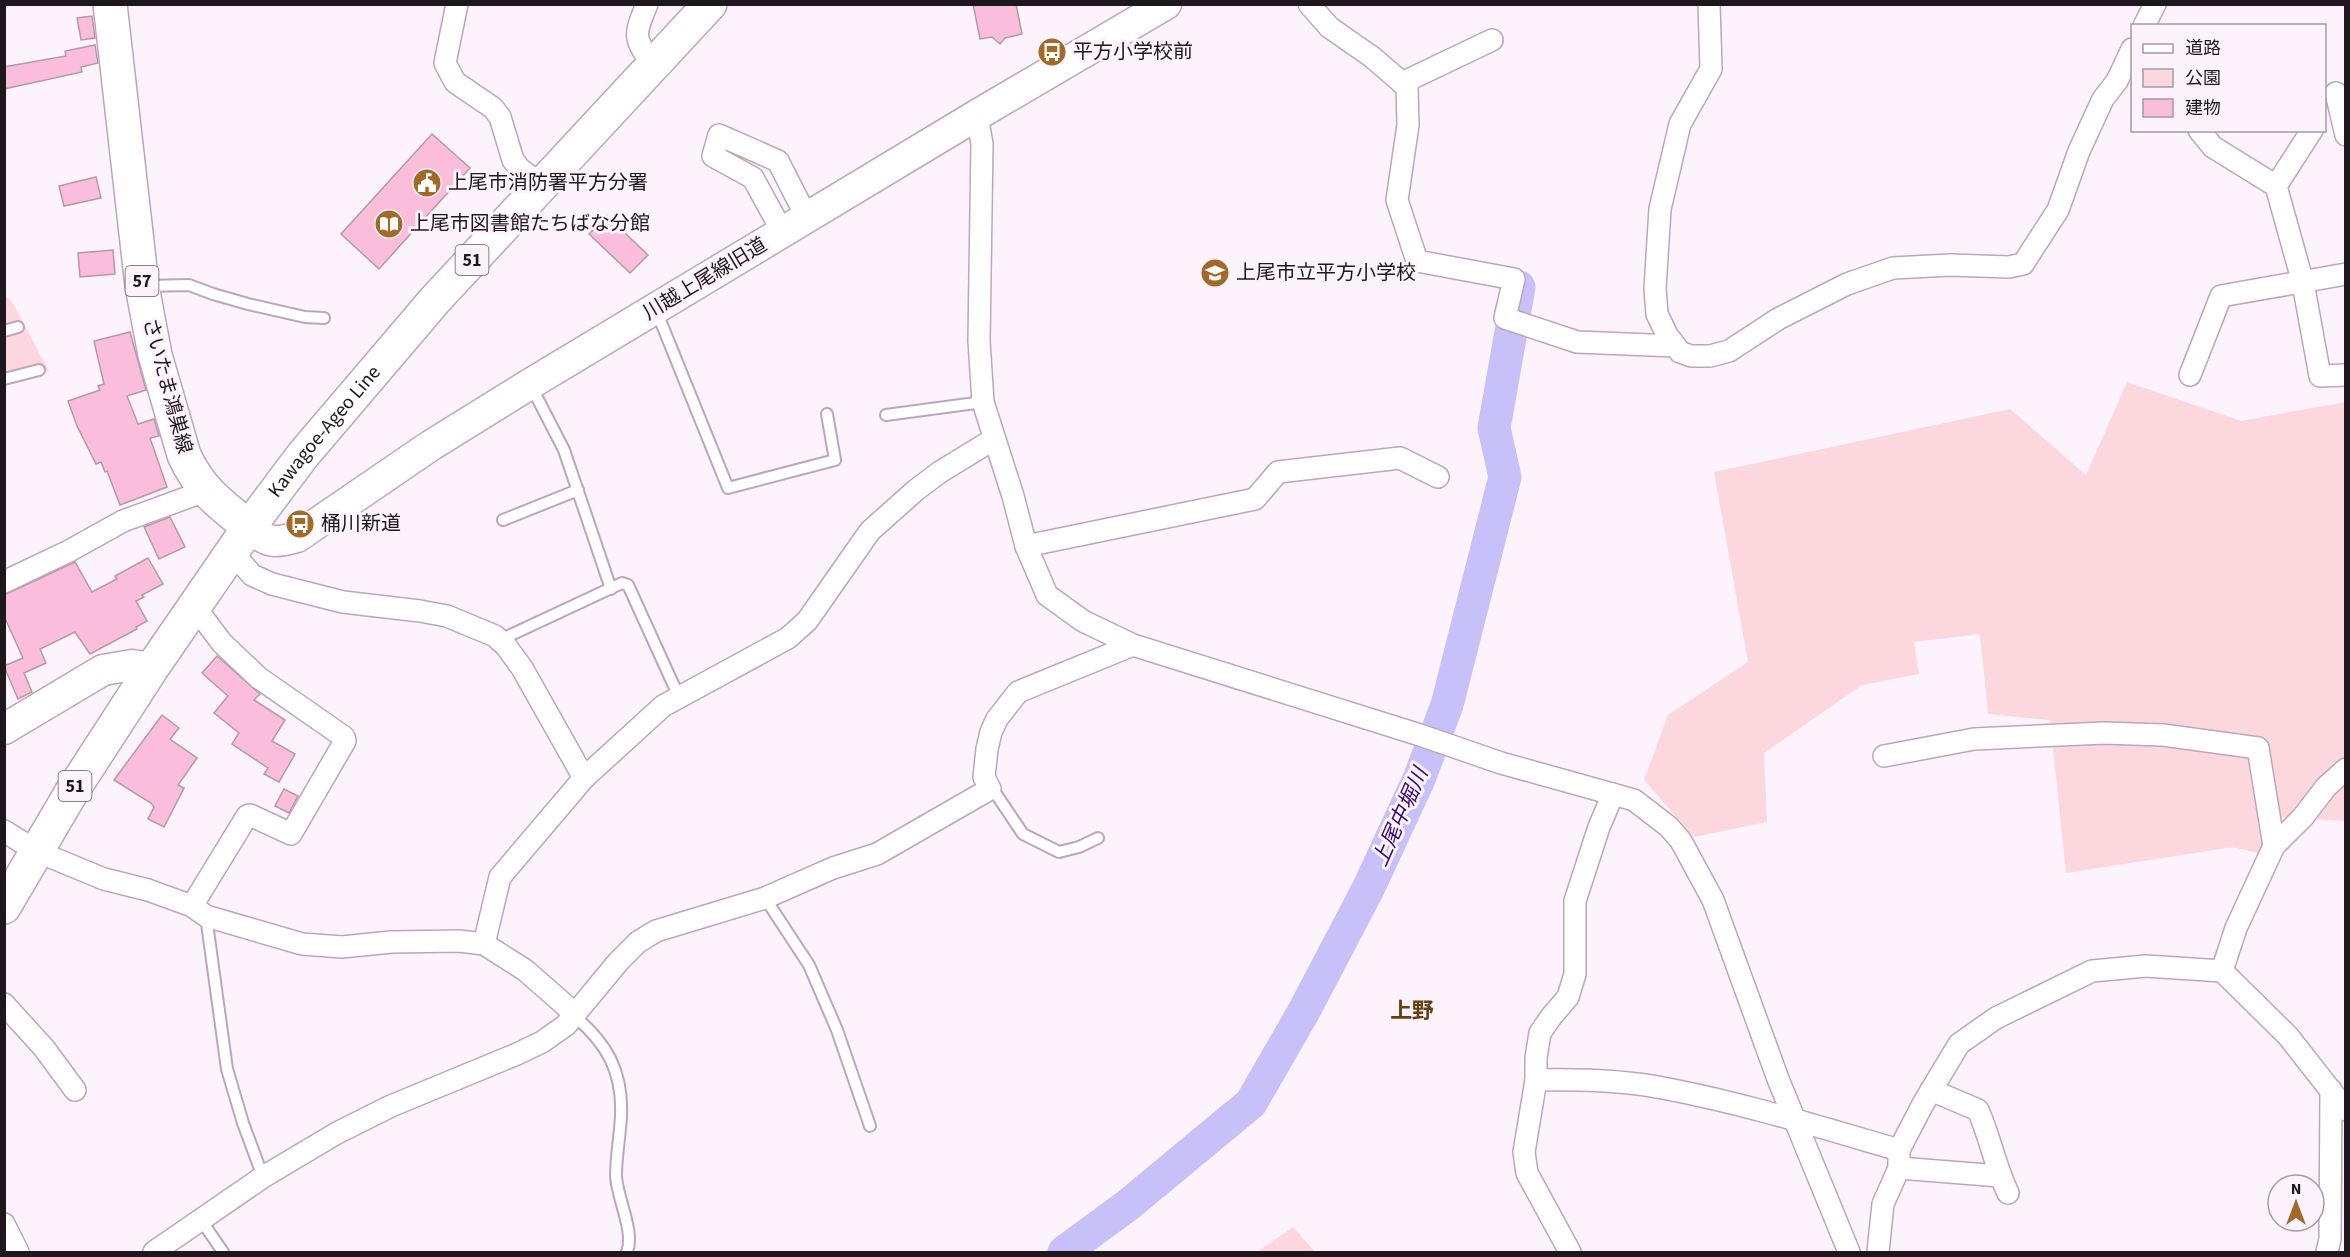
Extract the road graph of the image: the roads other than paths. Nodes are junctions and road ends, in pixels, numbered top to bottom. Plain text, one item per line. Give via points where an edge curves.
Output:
1 (110, 4) edge
2 (457, 4) edge
3 (647, 4) edge
4 (710, 4) edge
5 (1309, 4) edge
6 (1708, 4) edge
7 (2155, 4) edge
8 (1154, 8) edge
9 (2145, 24) edge
10 (1492, 40) dead end
11 (2131, 59) edge
12 (653, 65) junction
13 (1402, 83) junction
14 (2125, 86) edge
15 (2341, 91) edge
16 (2326, 110) edge
17 (977, 115) junction
18 (2201, 132) edge
19 (2311, 132) edge
20 (2346, 135) edge
21 (542, 185) junction
22 (2276, 186) junction
23 (2346, 274) edge
24 (2303, 283) junction
25 (142, 286) junction
26 (656, 309) junction
27 (324, 318) dead end
28 (18, 327) dead end
29 (4, 331) edge
30 (1676, 346) junction
31 (39, 370) dead end
32 (2190, 375) dead end
33 (2346, 375) edge
34 (4, 379) edge
35 (530, 384) junction
36 (983, 402) junction
37 (827, 414) dead end
38 (886, 415) dead end
39 (994, 439) junction
40 (1438, 477) dead end
41 (578, 490) junction
42 (205, 491) junction
43 (503, 520) dead end
44 (240, 540) junction
45 (1026, 546) junction
46 (4, 582) edge
47 (611, 589) junction
48 (195, 606) junction
49 (500, 640) junction
50 (1132, 645) junction
51 (152, 669) junction
52 (678, 697) junction
53 (4, 729) edge
54 (1884, 756) dead end
55 (2346, 769) edge
56 (584, 778) junction
57 (990, 789) junction
58 (1613, 794) junction
59 (4, 831) edge
60 (1098, 838) dead end
61 (2274, 846) junction
62 (36, 851) junction
63 (765, 898) junction
64 (4, 907) edge
65 (199, 911) junction
66 (484, 944) junction
67 (2222, 971) junction
68 (4, 1004) edge
69 (574, 1016) junction
70 (1536, 1080) junction
71 (75, 1090) dead end
72 (1932, 1090) junction
73 (2331, 1090) junction
74 (2346, 1110) edge
75 (1796, 1121) junction
76 (870, 1126) dead end
77 (1899, 1159) junction
78 (263, 1177) junction
79 (201, 1220) junction
80 (5, 1227) edge
81 (18, 1252) edge
82 (154, 1252) edge
83 (223, 1252) edge
84 (627, 1252) edge
85 (1570, 1252) edge
86 (1849, 1252) edge
87 (1878, 1252) edge
88 (2326, 1252) edge

1 - 25 main road, さいたま鴻巣線 / 57
2 - 21 street via 445,63 455,82 501,117 513,160
3 - 12 street via 638,26 637,43
4 - 12 main road, Kawagoe-Ageo Line / 51
5 - 13 street via 1329,27
6 - 30 street via 1711,69 1680,124 1660,209 1657,314
7 - 9 street
8 - 17 street, 川越上尾線旧道
10 - 13 street
11 - 14 street
12 - 21 main road, Kawagoe-Ageo Line / 51
13 - 30 street via 1407,87 1408,125 1397,200 1417,261 1514,279 1504,318 1577,342
14 - 30 street via 2103,99 2058,210 2023,264 1893,268 1847,284 1778,319 1729,351 1691,356
15 - 16 street
15 - 20 street
17 - 26 street, 川越上尾線旧道
17 - 36 street via 982,144 979,341
18 - 22 street via 2212,147
19 - 22 street
21 - 44 main road, Kawagoe-Ageo Line / 51 via 367,379 303,455
22 - 24 street
23 - 24 street
24 - 32 street via 2221,296
24 - 33 street via 2320,376
25 - 27 lane via 189,285 305,317
25 - 42 main road, さいたま鴻巣線 / 57 via 154,355 184,456
26 - 35 street, 川越上尾線旧道
26 - 37 lane via 728,488 835,460
28 - 29 lane
31 - 34 lane
35 - 41 lane via 559,438
35 - 44 street, 川越上尾線旧道 via 430,446 297,537 278,543
36 - 38 lane
36 - 39 street
39 - 45 street
39 - 52 street via 932,478 870,531 807,621 788,638
40 - 45 street via 1400,458 1278,472 1255,499
41 - 43 lane
41 - 47 lane
42 - 44 main road, さいたま鴻巣線 / 57
42 - 46 street via 123,520
44 - 48 main road, Kawagoe-Ageo Line / 51
44 - 49 street via 252,575 272,584 343,602 447,616
45 - 50 street via 1047,595 1083,621
47 - 49 lane
47 - 52 lane via 628,585
48 - 51 main road, Kawagoe-Ageo Line / 51
48 - 65 street via 222,643 259,678 345,741 291,834 247,816
49 - 56 street via 522,668
50 - 57 street via 1018,692 991,732 984,777
50 - 58 street via 1502,763
51 - 53 street via 132,665 103,670
51 - 62 main road, Kawagoe-Ageo Line / 51
52 - 56 street
54 - 61 street via 1974,740 2104,733 2163,735 2258,748
55 - 61 street
56 - 66 street via 500,878
57 - 60 lane via 1023,834 1059,852
57 - 63 street via 877,854 833,868
58 - 70 street via 1575,902 1575,974 1568,997 1540,1033
58 - 75 street via 1634,800 1669,827 1698,870 1713,900
59 - 62 street
61 - 67 street via 2236,928
62 - 64 main road, Kawagoe-Ageo Line / 51
62 - 65 street
63 - 69 street via 656,931 638,942
63 - 76 lane via 809,965 837,1030
65 - 66 street via 302,944
65 - 78 lane via 227,1069
66 - 69 street via 525,970
67 - 72 street via 2146,966 2091,971 1996,1018 1959,1044
67 - 73 street via 2288,1036
68 - 71 street
69 - 78 street via 542,1042 391,1106
69 - 84 lane via 602,1043 613,1060 618,1080 621,1114 616,1176 629,1234
70 - 75 street via 1607,1080 1668,1088
70 - 85 street via 1524,1152 1527,1173
72 - 77 street
72 - 77 street via 1978,1110 2004,1184
73 - 74 street
73 - 88 street via 2330,1239
75 - 77 street
75 - 86 street
77 - 87 street via 1883,1204
78 - 79 street
79 - 82 street
79 - 83 lane
80 - 81 street

